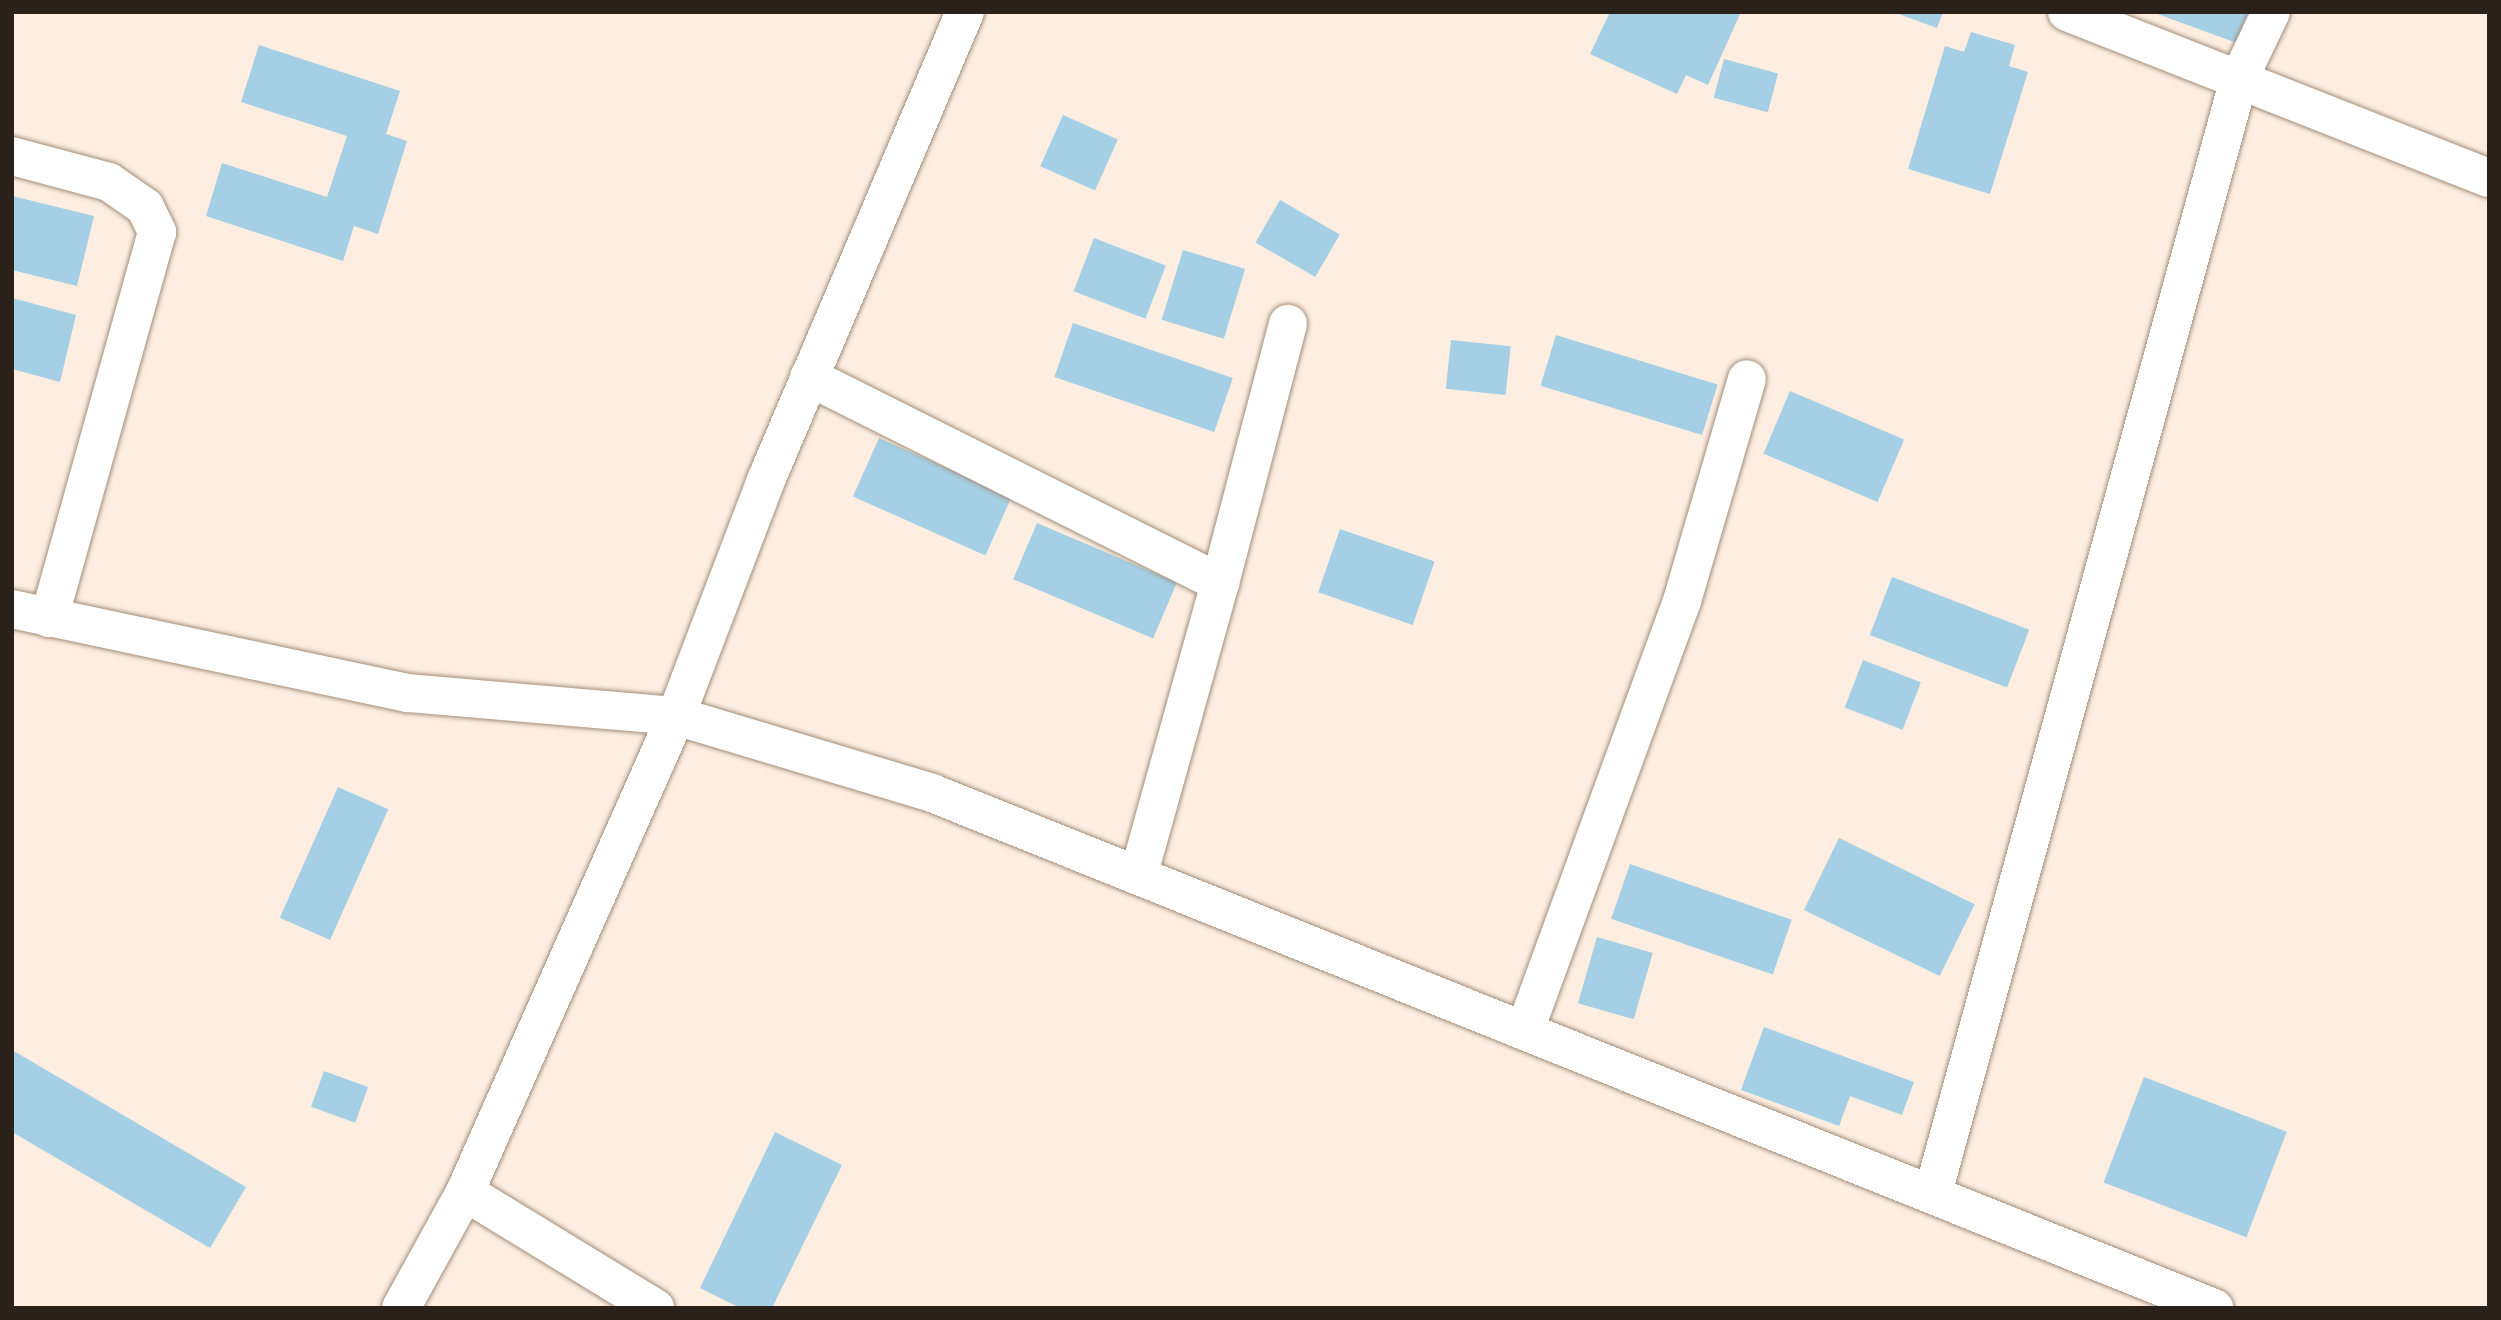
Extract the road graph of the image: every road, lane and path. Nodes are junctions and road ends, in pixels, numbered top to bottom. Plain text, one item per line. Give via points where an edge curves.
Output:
1 (965, 12) edge
2 (2067, 12) edge
3 (2271, 12) edge
4 (2239, 79) junction
5 (12, 156) edge
6 (2489, 178) edge
7 (1288, 324) dead end
8 (809, 377) junction
9 (1747, 379) dead end
10 (1220, 583) junction
11 (12, 609) edge
12 (49, 618) junction
13 (676, 716) junction
14 (1138, 876) junction
15 (1525, 1030) junction
16 (465, 1192) junction
17 (1933, 1193) junction
18 (401, 1308) edge
19 (656, 1308) edge
20 (2214, 1308) edge

1 - 8 street
2 - 4 street
3 - 4 street
4 - 6 street
4 - 17 street
5 - 12 street via 109,182 145,207 157,232
7 - 10 street
8 - 10 street
8 - 13 street
9 - 15 street via 1682,601
10 - 14 street
11 - 12 street
12 - 13 street via 408,694
13 - 14 street via 932,793
13 - 16 street
14 - 15 street
15 - 17 street
16 - 18 street
16 - 19 street
17 - 20 street

